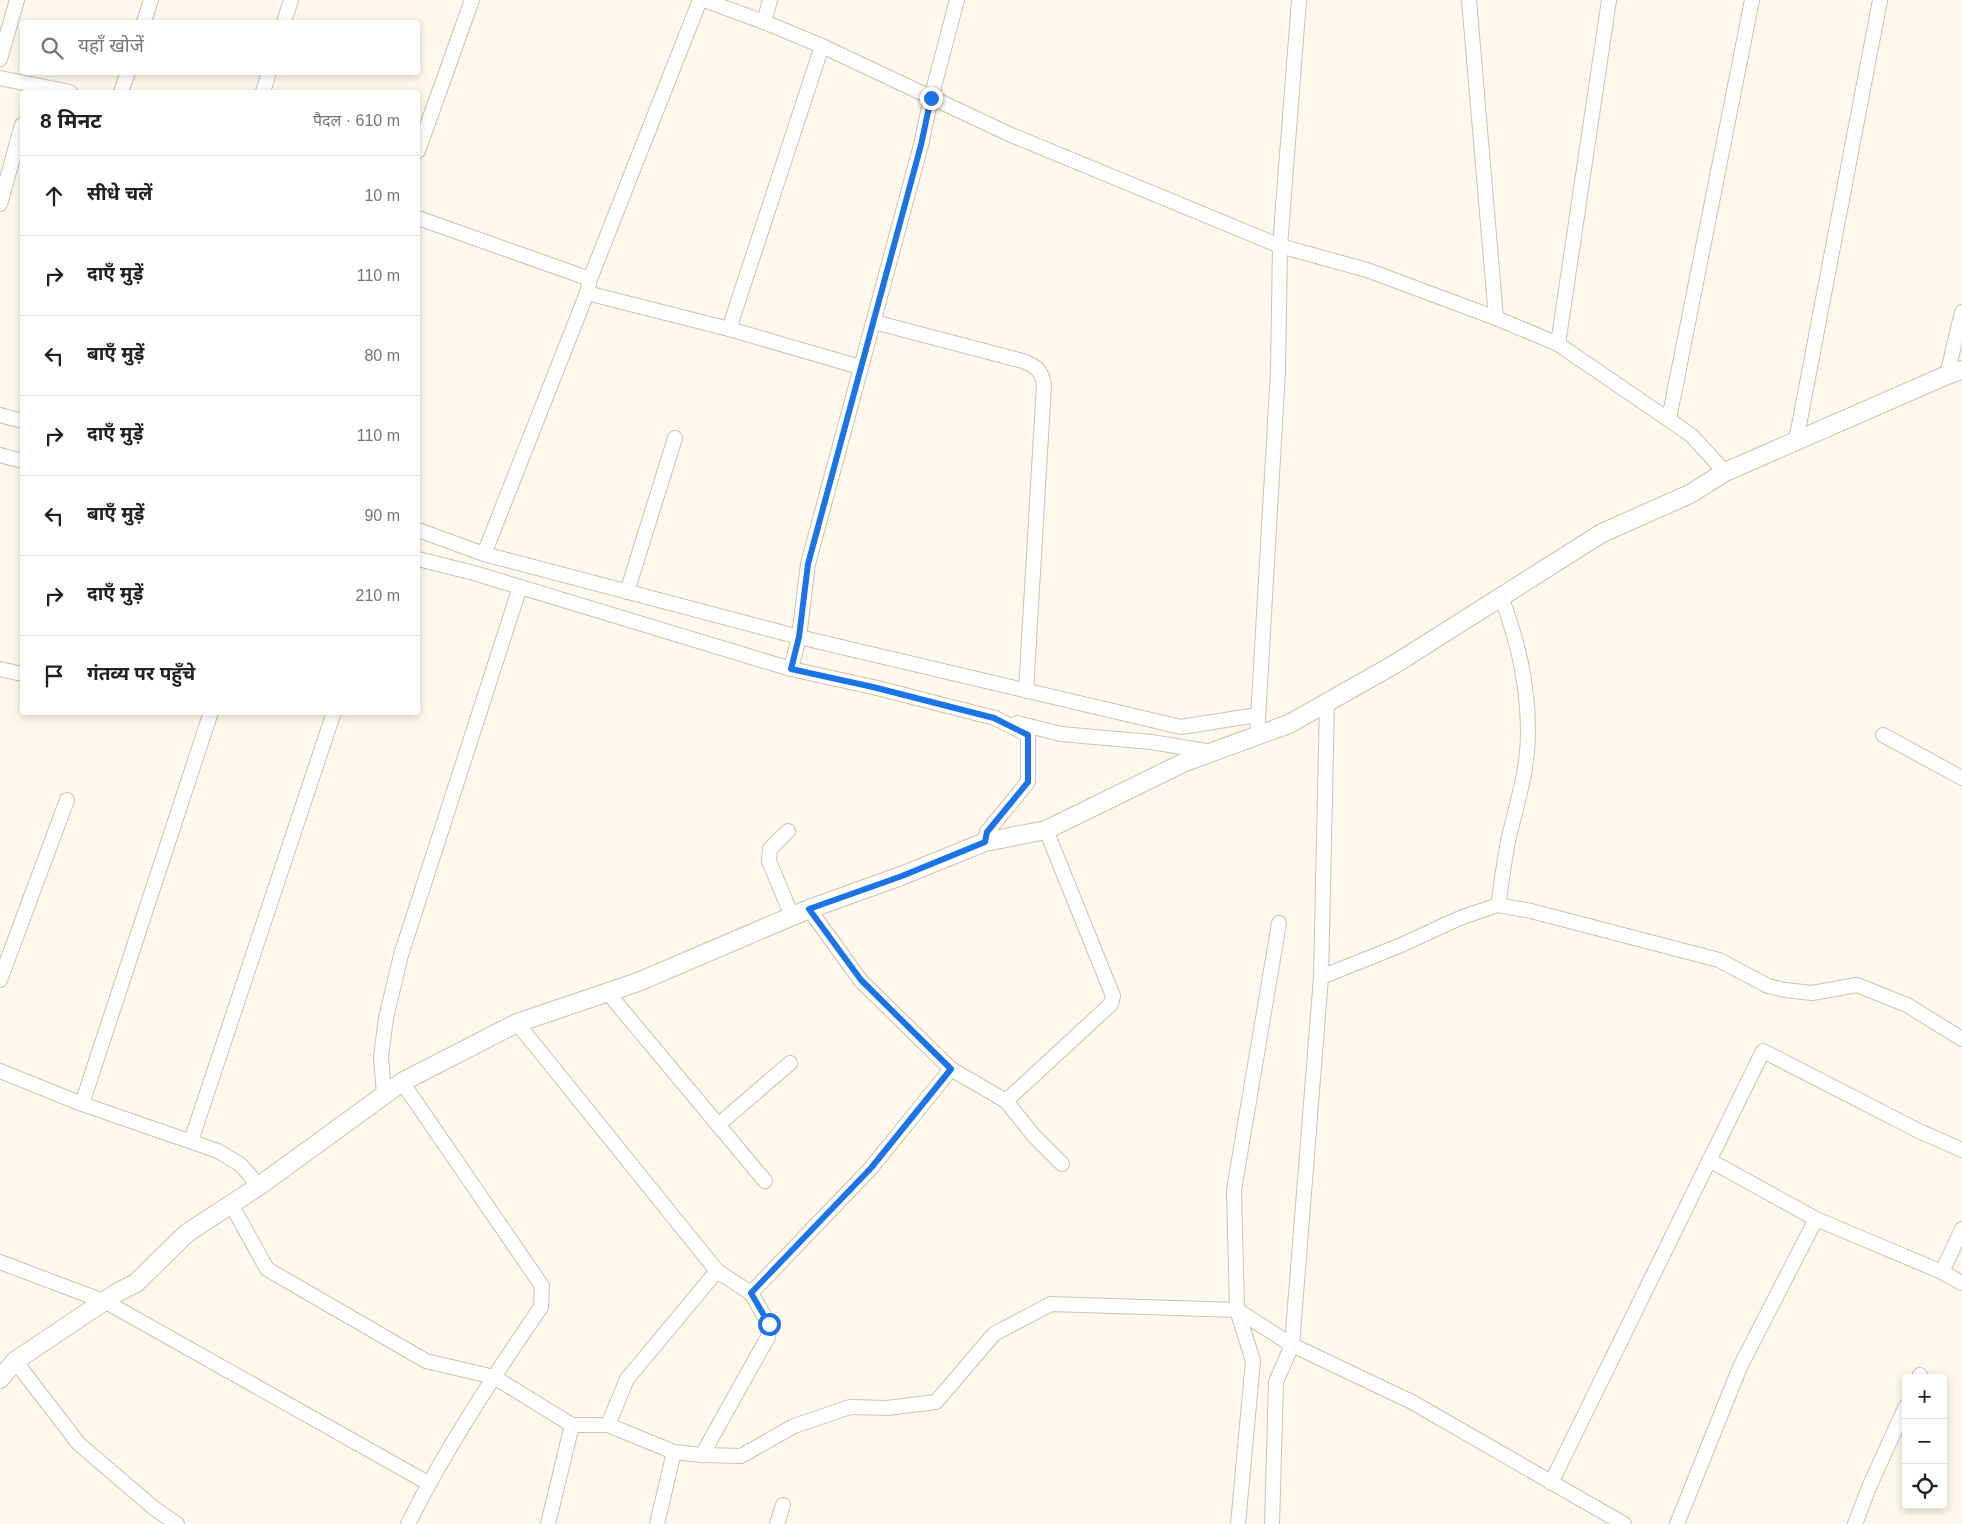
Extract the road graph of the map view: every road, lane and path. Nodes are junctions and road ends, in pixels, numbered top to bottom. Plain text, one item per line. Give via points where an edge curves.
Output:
1 (17, 0) edge
2 (151, 0) edge
3 (291, 0) edge
4 (472, 0) edge
5 (700, 0) edge
6 (704, 0) edge
7 (770, 0) edge
8 (957, 0) edge
9 (1299, 0) edge
10 (1469, 0) edge
11 (1609, 0) edge
12 (1752, 0) edge
13 (1880, 0) edge
14 (145, 20) edge
15 (285, 20) edge
16 (764, 22) junction
17 (822, 46) junction
18 (0, 59) edge
19 (127, 75) edge
20 (268, 75) edge
21 (0, 78) edge
22 (33, 89) edge
23 (122, 90) edge
24 (264, 90) edge
25 (931, 98) junction
26 (20, 132) edge
27 (420, 145) edge
28 (0, 204) edge
29 (420, 219) edge
30 (1280, 246) junction
31 (588, 286) junction
32 (1962, 312) edge
33 (1496, 318) junction
34 (874, 322) junction
35 (729, 329) junction
36 (1558, 344) junction
37 (860, 367) junction
38 (1954, 373) edge
39 (0, 415) edge
40 (1669, 419) junction
41 (20, 420) edge
42 (674, 438) dead end
43 (1796, 441) junction
44 (0, 455) edge
45 (20, 460) edge
46 (1725, 472) junction
47 (420, 531) edge
48 (484, 554) junction
49 (420, 561) edge
50 (520, 587) junction
51 (627, 592) junction
52 (1501, 596) junction
53 (799, 637) junction
54 (791, 669) junction
55 (0, 670) edge
56 (20, 674) edge
57 (1026, 691) junction
58 (1327, 702) junction
59 (1257, 714) junction
60 (210, 715) edge
61 (333, 715) edge
62 (994, 718) junction
63 (1883, 735) dead end
64 (1256, 736) junction
65 (1212, 752) junction
66 (1962, 778) edge
67 (67, 800) dead end
68 (1046, 830) junction
69 (788, 831) dead end
70 (985, 842) junction
71 (1498, 905) junction
72 (809, 909) junction
73 (792, 916) junction
74 (1278, 923) dead end
75 (1321, 977) junction
76 (0, 980) edge
77 (608, 993) junction
78 (517, 1024) junction
79 (1962, 1039) edge
80 (790, 1063) dead end
81 (951, 1069) junction
82 (0, 1071) edge
83 (402, 1082) junction
84 (384, 1096) junction
85 (1006, 1101) junction
86 (82, 1104) junction
87 (718, 1125) junction
88 (191, 1141) junction
89 (1962, 1150) edge
90 (1709, 1160) junction
91 (1062, 1164) dead end
92 (765, 1181) dead end
93 (259, 1186) junction
94 (231, 1204) junction
95 (1816, 1219) junction
96 (1962, 1229) edge
97 (0, 1262) edge
98 (717, 1272) junction
99 (1942, 1272) junction
100 (1962, 1283) edge
101 (751, 1293) junction
102 (106, 1302) junction
103 (1237, 1310) junction
104 (1292, 1345) junction
105 (15, 1361) junction
106 (494, 1376) junction
107 (0, 1379) edge
108 (1902, 1415) edge
109 (572, 1425) junction
110 (608, 1425) junction
111 (674, 1452) junction
112 (702, 1455) junction
113 (428, 1483) junction
114 (1551, 1483) junction
115 (783, 1505) dead end
116 (177, 1524) edge
117 (408, 1524) edge
118 (548, 1524) edge
119 (657, 1524) edge
120 (777, 1524) edge
121 (1238, 1524) edge
122 (1272, 1524) edge
123 (1624, 1524) edge
124 (1677, 1524) edge
125 (1855, 1524) edge

1 - 18 street
2 - 14 street
3 - 15 street
4 - 27 street
5 - 31 street
6 - 16 street
7 - 16 street
8 - 25 street
9 - 30 street
10 - 33 street
11 - 36 street
12 - 40 street
13 - 43 street
16 - 17 street
17 - 25 street
17 - 35 street
19 - 23 street
20 - 24 street
21 - 22 street
25 - 30 street via 1009,134
25 - 34 street
26 - 28 street
29 - 31 street
30 - 33 street via 1368,270
30 - 59 street via 1278,371
31 - 35 street
31 - 48 street
32 - 38 street
33 - 36 street
34 - 37 street
34 - 57 street via 1023,361 1035,365 1042,373 1044,384
35 - 37 street
36 - 40 street
37 - 53 street via 808,564
38 - 43 street
39 - 41 street
40 - 46 street via 1691,435
42 - 51 street
43 - 46 street
44 - 45 street
46 - 52 street via 1690,494 1602,533
47 - 48 street
48 - 51 street
49 - 50 street
50 - 54 street
50 - 84 street via 401,955 386,1018 381,1058
51 - 53 street
52 - 58 street via 1395,664
52 - 71 street via 1525,676 1528,734 1524,775 1508,840
53 - 54 street
53 - 57 street
54 - 62 street
55 - 56 street
57 - 59 street via 1181,727
58 - 64 street via 1289,724
58 - 75 street
59 - 64 street
60 - 86 street
61 - 88 street
62 - 65 street via 1061,734 1150,742
62 - 70 street via 1028,735 1028,782 987,832
63 - 66 street
64 - 65 street
65 - 68 street
67 - 76 street
68 - 70 street
68 - 85 street via 1113,996 1111,1004
69 - 73 street via 770,849 769,861
70 - 72 street
71 - 75 street
71 - 79 street via 1719,960 1768,986 1785,990 1812,993 1857,986 1906,1005
72 - 73 street
72 - 81 street via 861,980
73 - 77 street
74 - 103 street via 1234,1190
75 - 104 street
77 - 78 street
77 - 87 street
78 - 83 street
78 - 98 street
80 - 87 street
81 - 85 street
81 - 101 street via 871,1168
82 - 86 street
83 - 84 street
83 - 106 street via 542,1286 541,1307
84 - 93 street
85 - 91 street
86 - 88 street
87 - 92 street
88 - 93 street via 218,1150 241,1165
89 - 90 street via 1763,1051
90 - 95 street
90 - 114 street
93 - 94 street
94 - 102 street via 187,1233 136,1283
94 - 106 street via 267,1269 426,1361
95 - 99 street
95 - 124 street via 1740,1367
96 - 99 street
97 - 102 street
98 - 101 street
98 - 110 street via 627,1379
99 - 100 street
101 - 112 street via 769,1324 768,1337
102 - 105 street
102 - 113 street
103 - 104 street
103 - 112 street via 1051,1304 994,1334 936,1402 887,1408 850,1407 794,1426 741,1456
103 - 121 street via 1253,1361
104 - 114 street via 1412,1402
104 - 122 street via 1276,1382
105 - 107 street
105 - 116 street via 79,1444 155,1510
106 - 109 street
106 - 113 street
108 - 125 street
109 - 110 street
109 - 118 street
110 - 111 street
111 - 112 street
111 - 119 street
113 - 117 street
114 - 123 street
115 - 120 street

